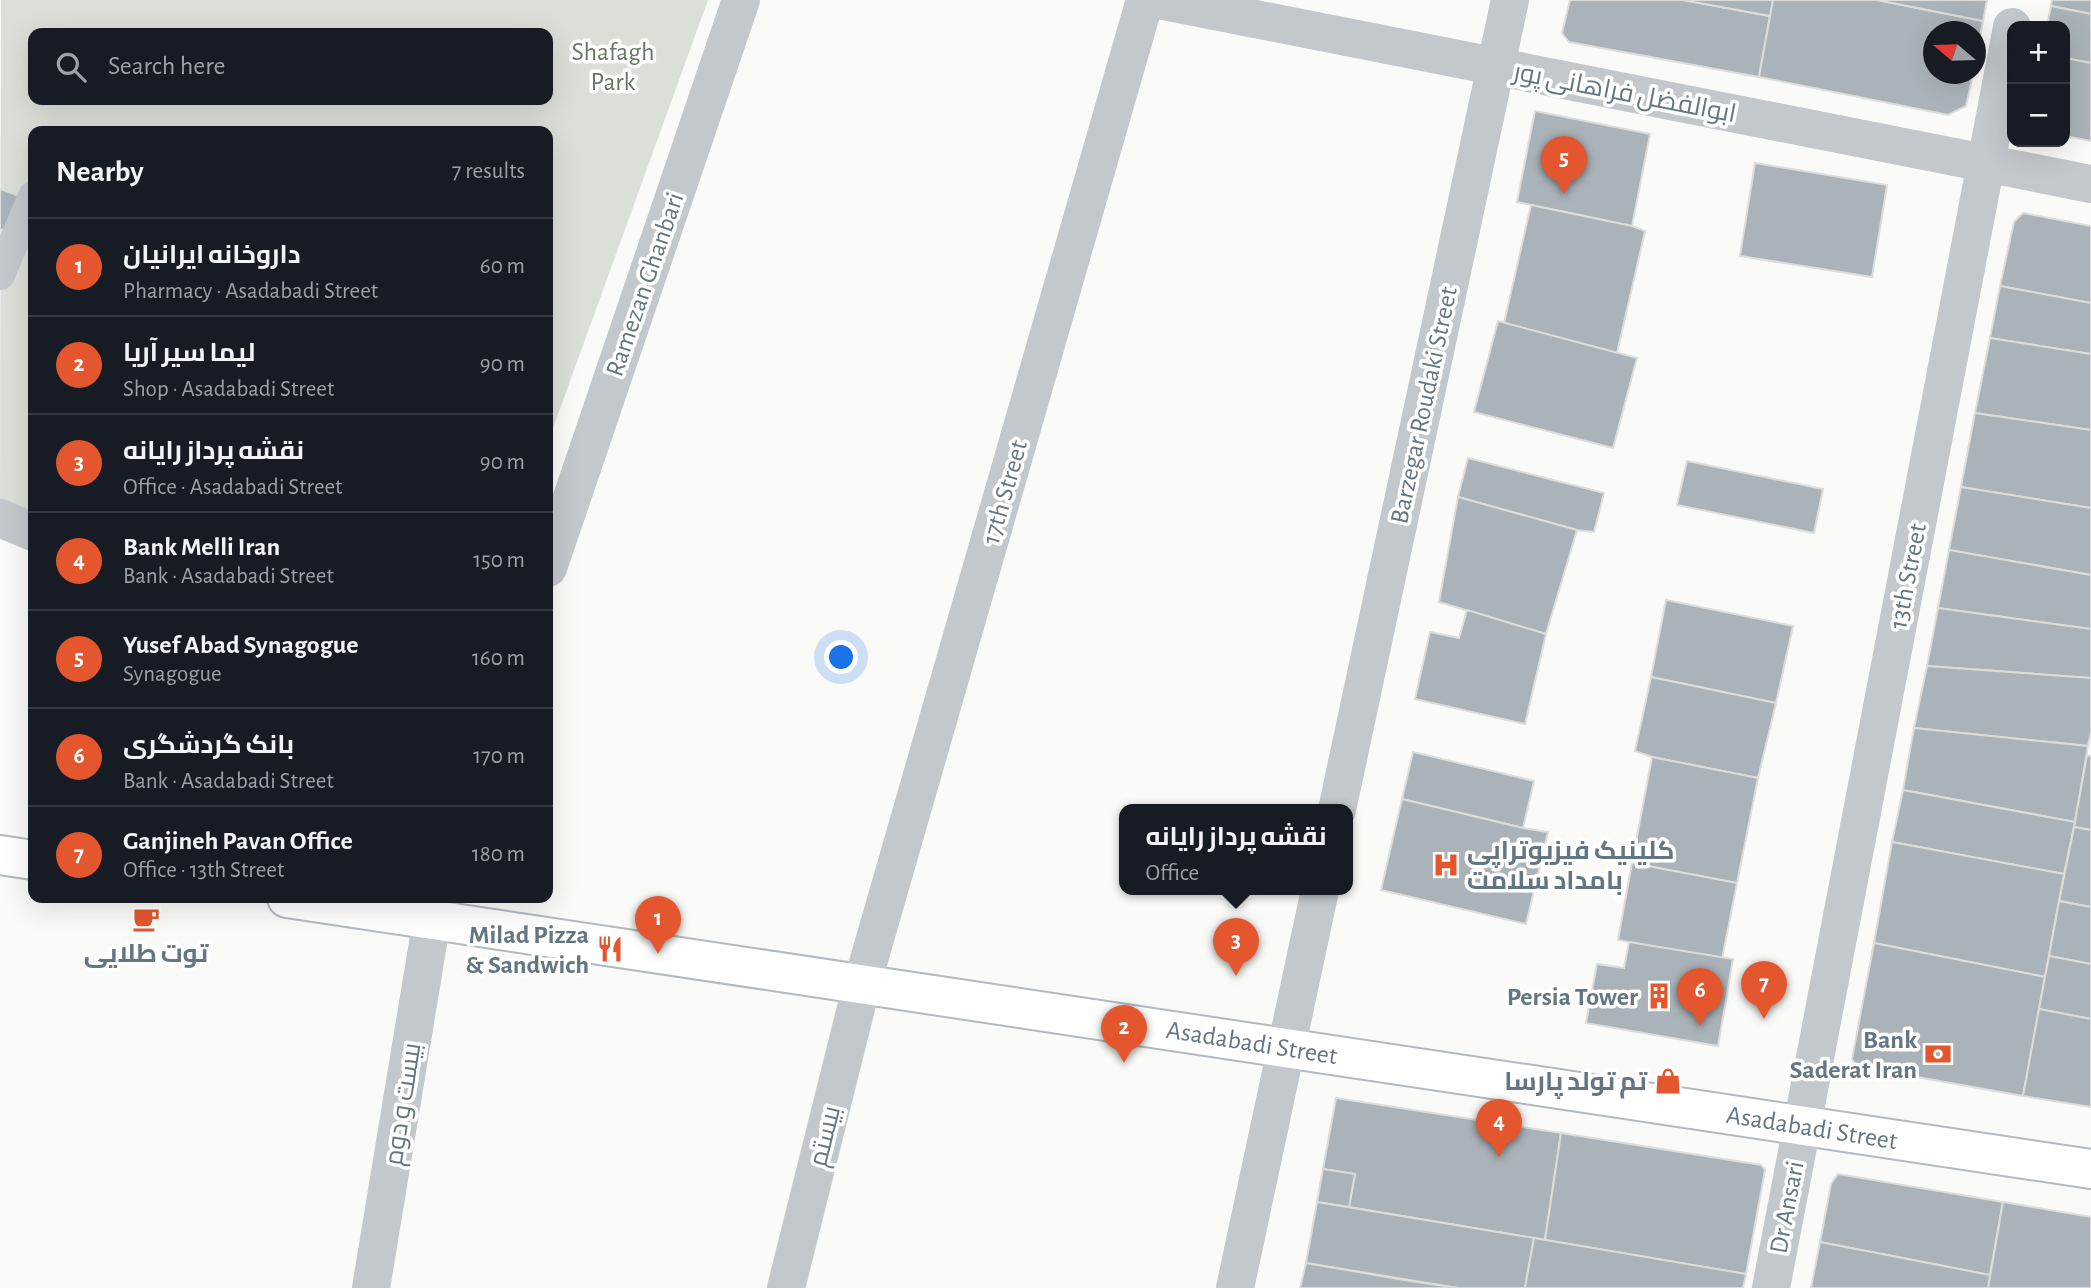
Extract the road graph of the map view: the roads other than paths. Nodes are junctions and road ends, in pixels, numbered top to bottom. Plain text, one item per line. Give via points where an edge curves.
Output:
1 (741, 0) edge
2 (1145, 0) edge
3 (1159, 0) edge
4 (1510, 0) edge
5 (2017, 0) edge
6 (2013, 21) edge
7 (2007, 53) edge
8 (1495, 66) junction
9 (1986, 163) junction
10 (2091, 184) edge
11 (28, 208) edge
12 (0, 275) edge
13 (0, 518) edge
14 (28, 530) edge
15 (553, 553) edge
16 (1338, 804) edge
17 (1319, 895) edge
18 (355, 903) edge
19 (436, 909) edge
20 (862, 984) junction
21 (1286, 1048) junction
22 (1802, 1125) junction
23 (2091, 1168) edge
24 (371, 1288) edge
25 (786, 1288) edge
26 (1236, 1288) edge
27 (1771, 1288) edge

1 - 15 street, Ramezan Ghanbari
2 - 20 street, 17th Street
3 - 8 street, ابوالفضل فراهانی پور
4 - 8 street, Barzegar Roudaki Street
5 - 6 street, 13th Street
7 - 9 street, 13th Street
8 - 9 street, ابوالفضل فراهانی پور
8 - 16 street, Barzegar Roudaki Street
9 - 10 street, ابوالفضل فراهانی پور
9 - 22 street, 13th Street
11 - 12 street
13 - 14 street
17 - 21 street
18 - 19 main road, Asadabadi Street
19 - 20 main road, Asadabadi Street
19 - 24 street, بیست و دوم
20 - 21 main road, Asadabadi Street
20 - 25 street, بیستم
21 - 22 main road, Asadabadi Street
21 - 26 street
22 - 23 main road, Asadabadi Street
22 - 27 street, Dr Ansari

